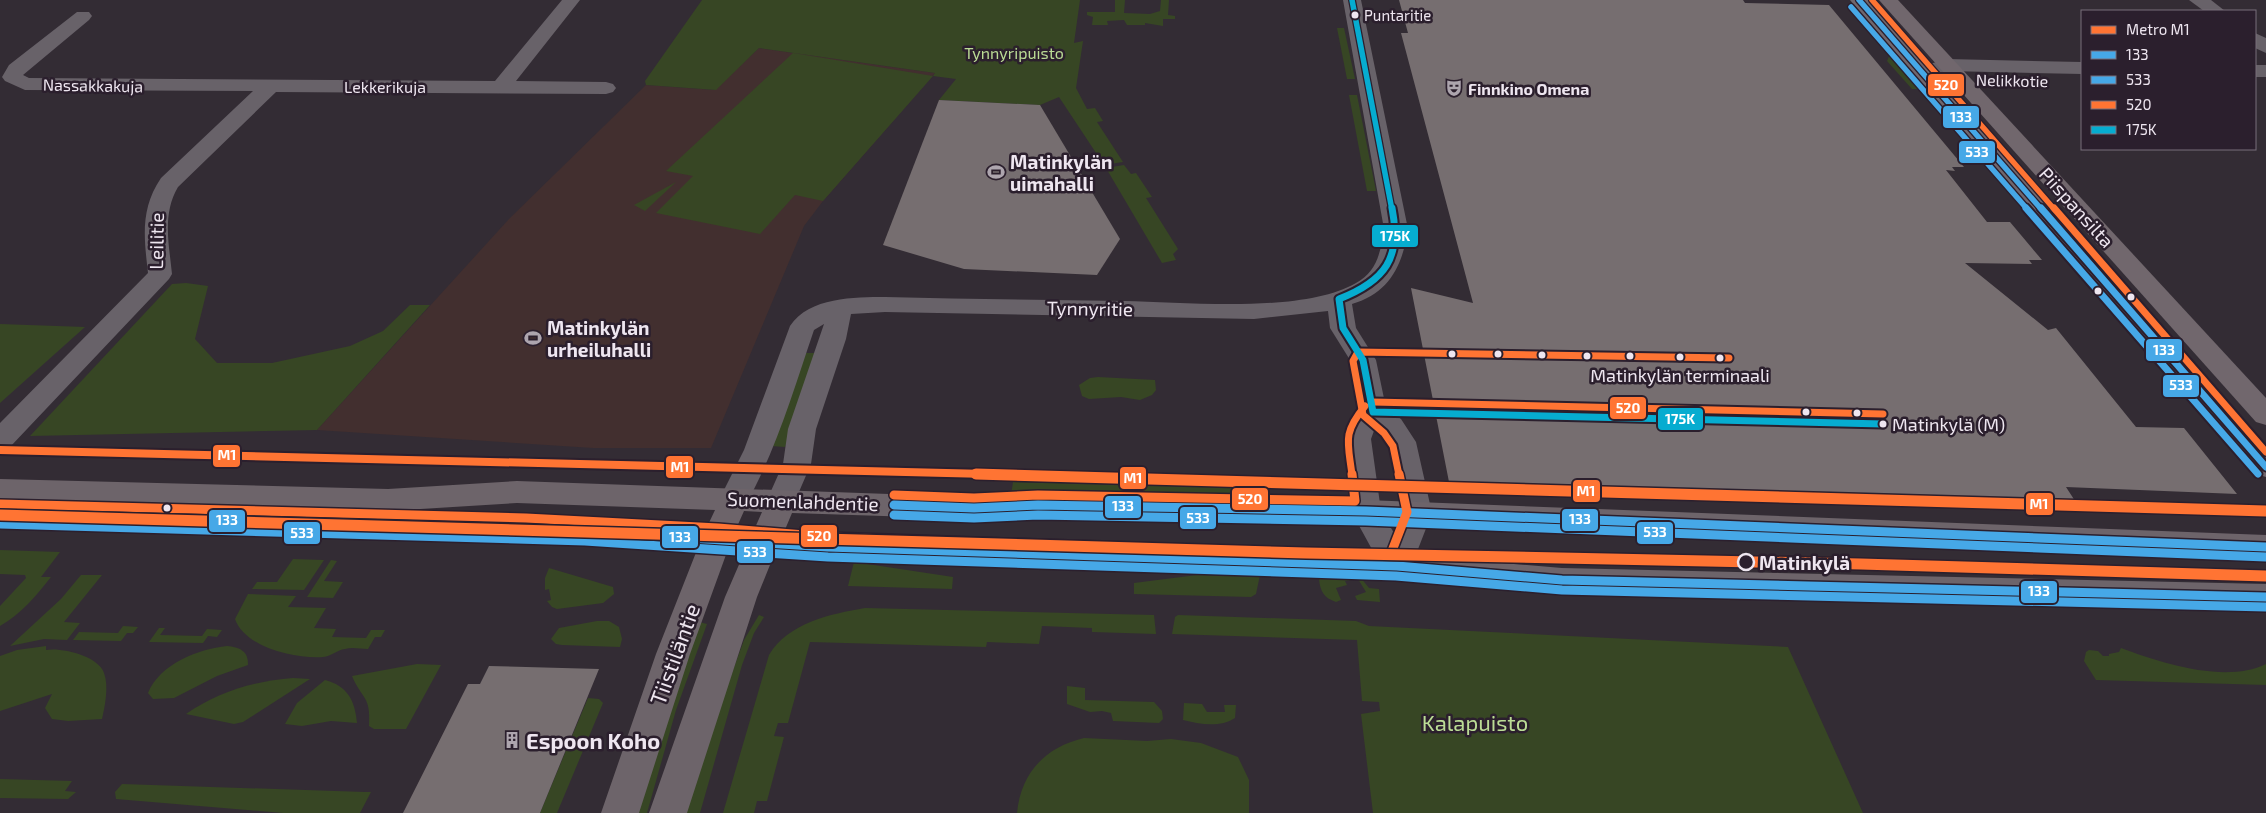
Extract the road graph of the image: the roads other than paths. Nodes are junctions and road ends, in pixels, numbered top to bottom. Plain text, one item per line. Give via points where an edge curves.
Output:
1 (571, 0) edge
2 (1352, 0) edge
3 (1859, 0) edge
4 (1888, 0) edge
5 (2198, 0) edge
6 (2214, 10) edge
7 (83, 16) dead end
8 (2081, 68) edge
9 (1923, 72) junction
10 (1954, 72) junction
11 (2081, 82) edge
12 (270, 86) junction
13 (501, 88) junction
14 (606, 88) dead end
15 (1339, 299) junction
16 (840, 307) junction
17 (1372, 412) junction
18 (2266, 415) edge
19 (0, 440) edge
20 (2258, 458) edge
21 (0, 490) edge
22 (735, 498) junction
23 (782, 500) junction
24 (1366, 511) junction
25 (1417, 513) junction
26 (0, 514) edge
27 (717, 538) junction
28 (764, 542) junction
29 (2266, 547) edge
30 (1397, 566) junction
31 (2266, 597) edge
32 (620, 813) edge
33 (668, 813) edge

1 - 13 street
2 - 15 street, Tynnyritie via 1396,228 1396,248 1379,280 1364,291
3 - 9 main road, Piispansilta
4 - 10 main road, Piispansilta
5 - 6 street
7 - 12 street, Nassakkakuja via 16,69 12,77 26,84
8 - 10 street, Nelikkotie
9 - 10 street, Nelikkotie
9 - 20 main road, Piispansilta
10 - 11 street, Nelikkotie
10 - 18 main road, Piispansilta
12 - 13 street, Lekkerikuja
12 - 19 street, Leilitie via 169,183 159,197 155,210 160,274
13 - 14 street, Lekkerikuja
15 - 16 street, Tynnyritie via 1296,308 1254,311 898,305
15 - 17 street via 1344,328 1363,360
16 - 22 street, Tynnyritie via 817,315 804,326 758,450
16 - 23 street via 833,339 802,429 797,464
17 - 24 street via 1361,427 1357,440
17 - 25 street via 1391,426 1402,442
21 - 22 main road, Suomenlahdentie via 388,500 516,492
22 - 23 main road, Suomenlahdentie
22 - 27 main road, Tiistiläntie
23 - 24 main road, Suomenlahdentie via 974,508 1038,505
23 - 28 main road
24 - 25 main road, Suomenlahdentie
24 - 30 street
25 - 29 main road, Suomenlahdentie
25 - 30 street
26 - 27 main road via 526,528
27 - 28 main road
27 - 32 main road, Tiistiläntie via 670,662
28 - 30 main road via 1100,558
28 - 33 main road via 741,597
30 - 31 main road via 1562,580

